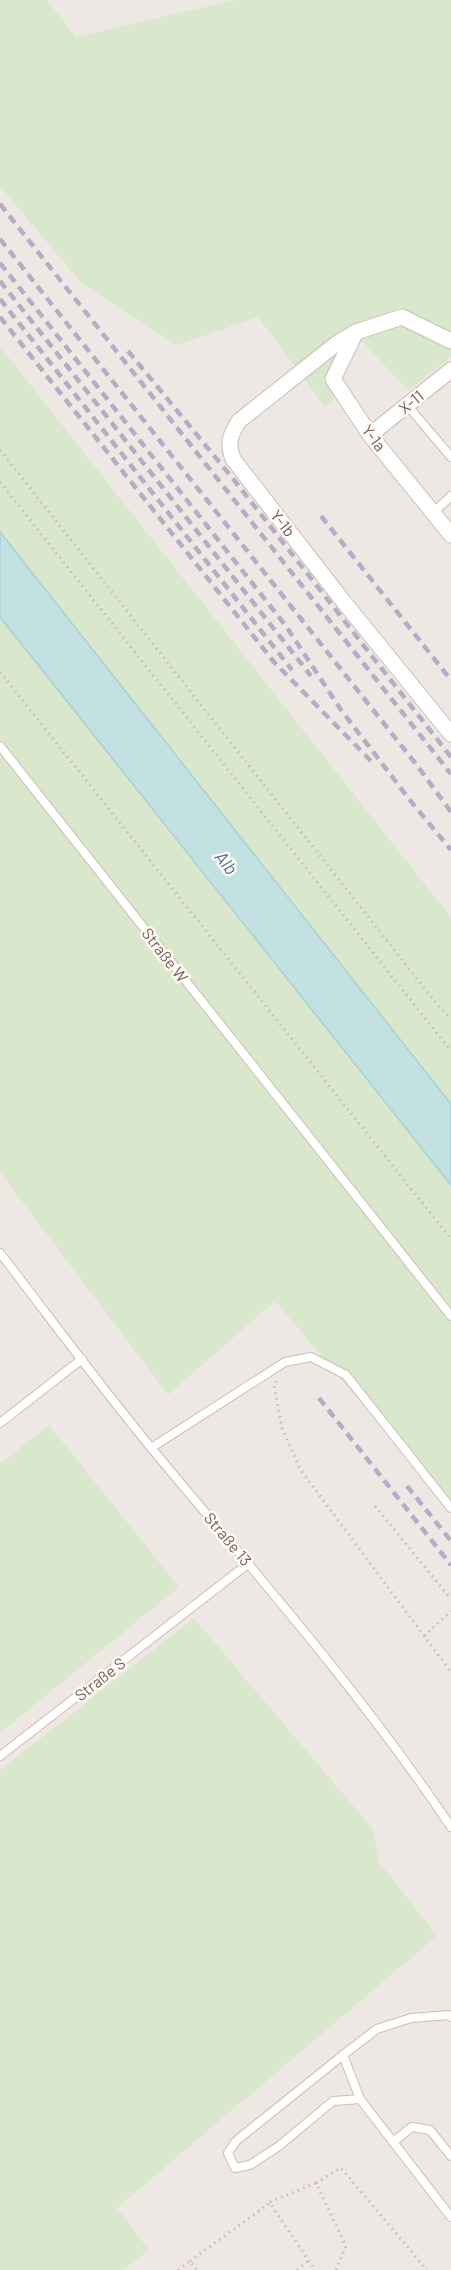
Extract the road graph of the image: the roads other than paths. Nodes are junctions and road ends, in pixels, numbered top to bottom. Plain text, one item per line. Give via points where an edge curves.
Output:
1 (356, 332) junction
2 (451, 341) edge
3 (451, 370) edge
4 (407, 405) junction
5 (370, 435) junction
6 (451, 457) edge
7 (451, 496) edge
8 (432, 513) junction
9 (451, 535) edge
10 (451, 734) edge
11 (0, 746) edge
12 (0, 1253) edge
13 (451, 1316) edge
14 (82, 1359) junction
15 (0, 1423) edge
16 (151, 1449) junction
17 (451, 1508) edge
18 (249, 1563) junction
19 (0, 1756) edge
20 (451, 1827) edge
21 (451, 2017) edge
22 (344, 2055) junction
23 (360, 2099) junction
24 (393, 2142) junction
25 (451, 2156) edge
26 (451, 2217) edge

1 - 2 street via 402,317
1 - 5 street, Y-1a via 333,379
1 - 10 street, Y-1b via 238,421 228,447 233,459 343,601
3 - 4 street, X-11
4 - 5 street, X-11
4 - 6 lane
5 - 8 street, Y-1a
7 - 8 lane
8 - 9 street, Y-1a
11 - 13 lane, Straße W
12 - 14 lane, Straße 13
14 - 15 lane
14 - 16 lane, Straße 13
16 - 17 lane via 285,1362 311,1357 346,1375
16 - 18 lane, Straße 13
18 - 19 lane, Straße S
18 - 20 lane, Straße 13 via 409,1764
21 - 22 lane via 411,2018 377,2029
22 - 23 lane
22 - 23 lane via 236,2141 228,2153 235,2168 250,2165 279,2146 333,2100
23 - 24 lane
24 - 25 lane via 412,2127 430,2130
24 - 26 lane

